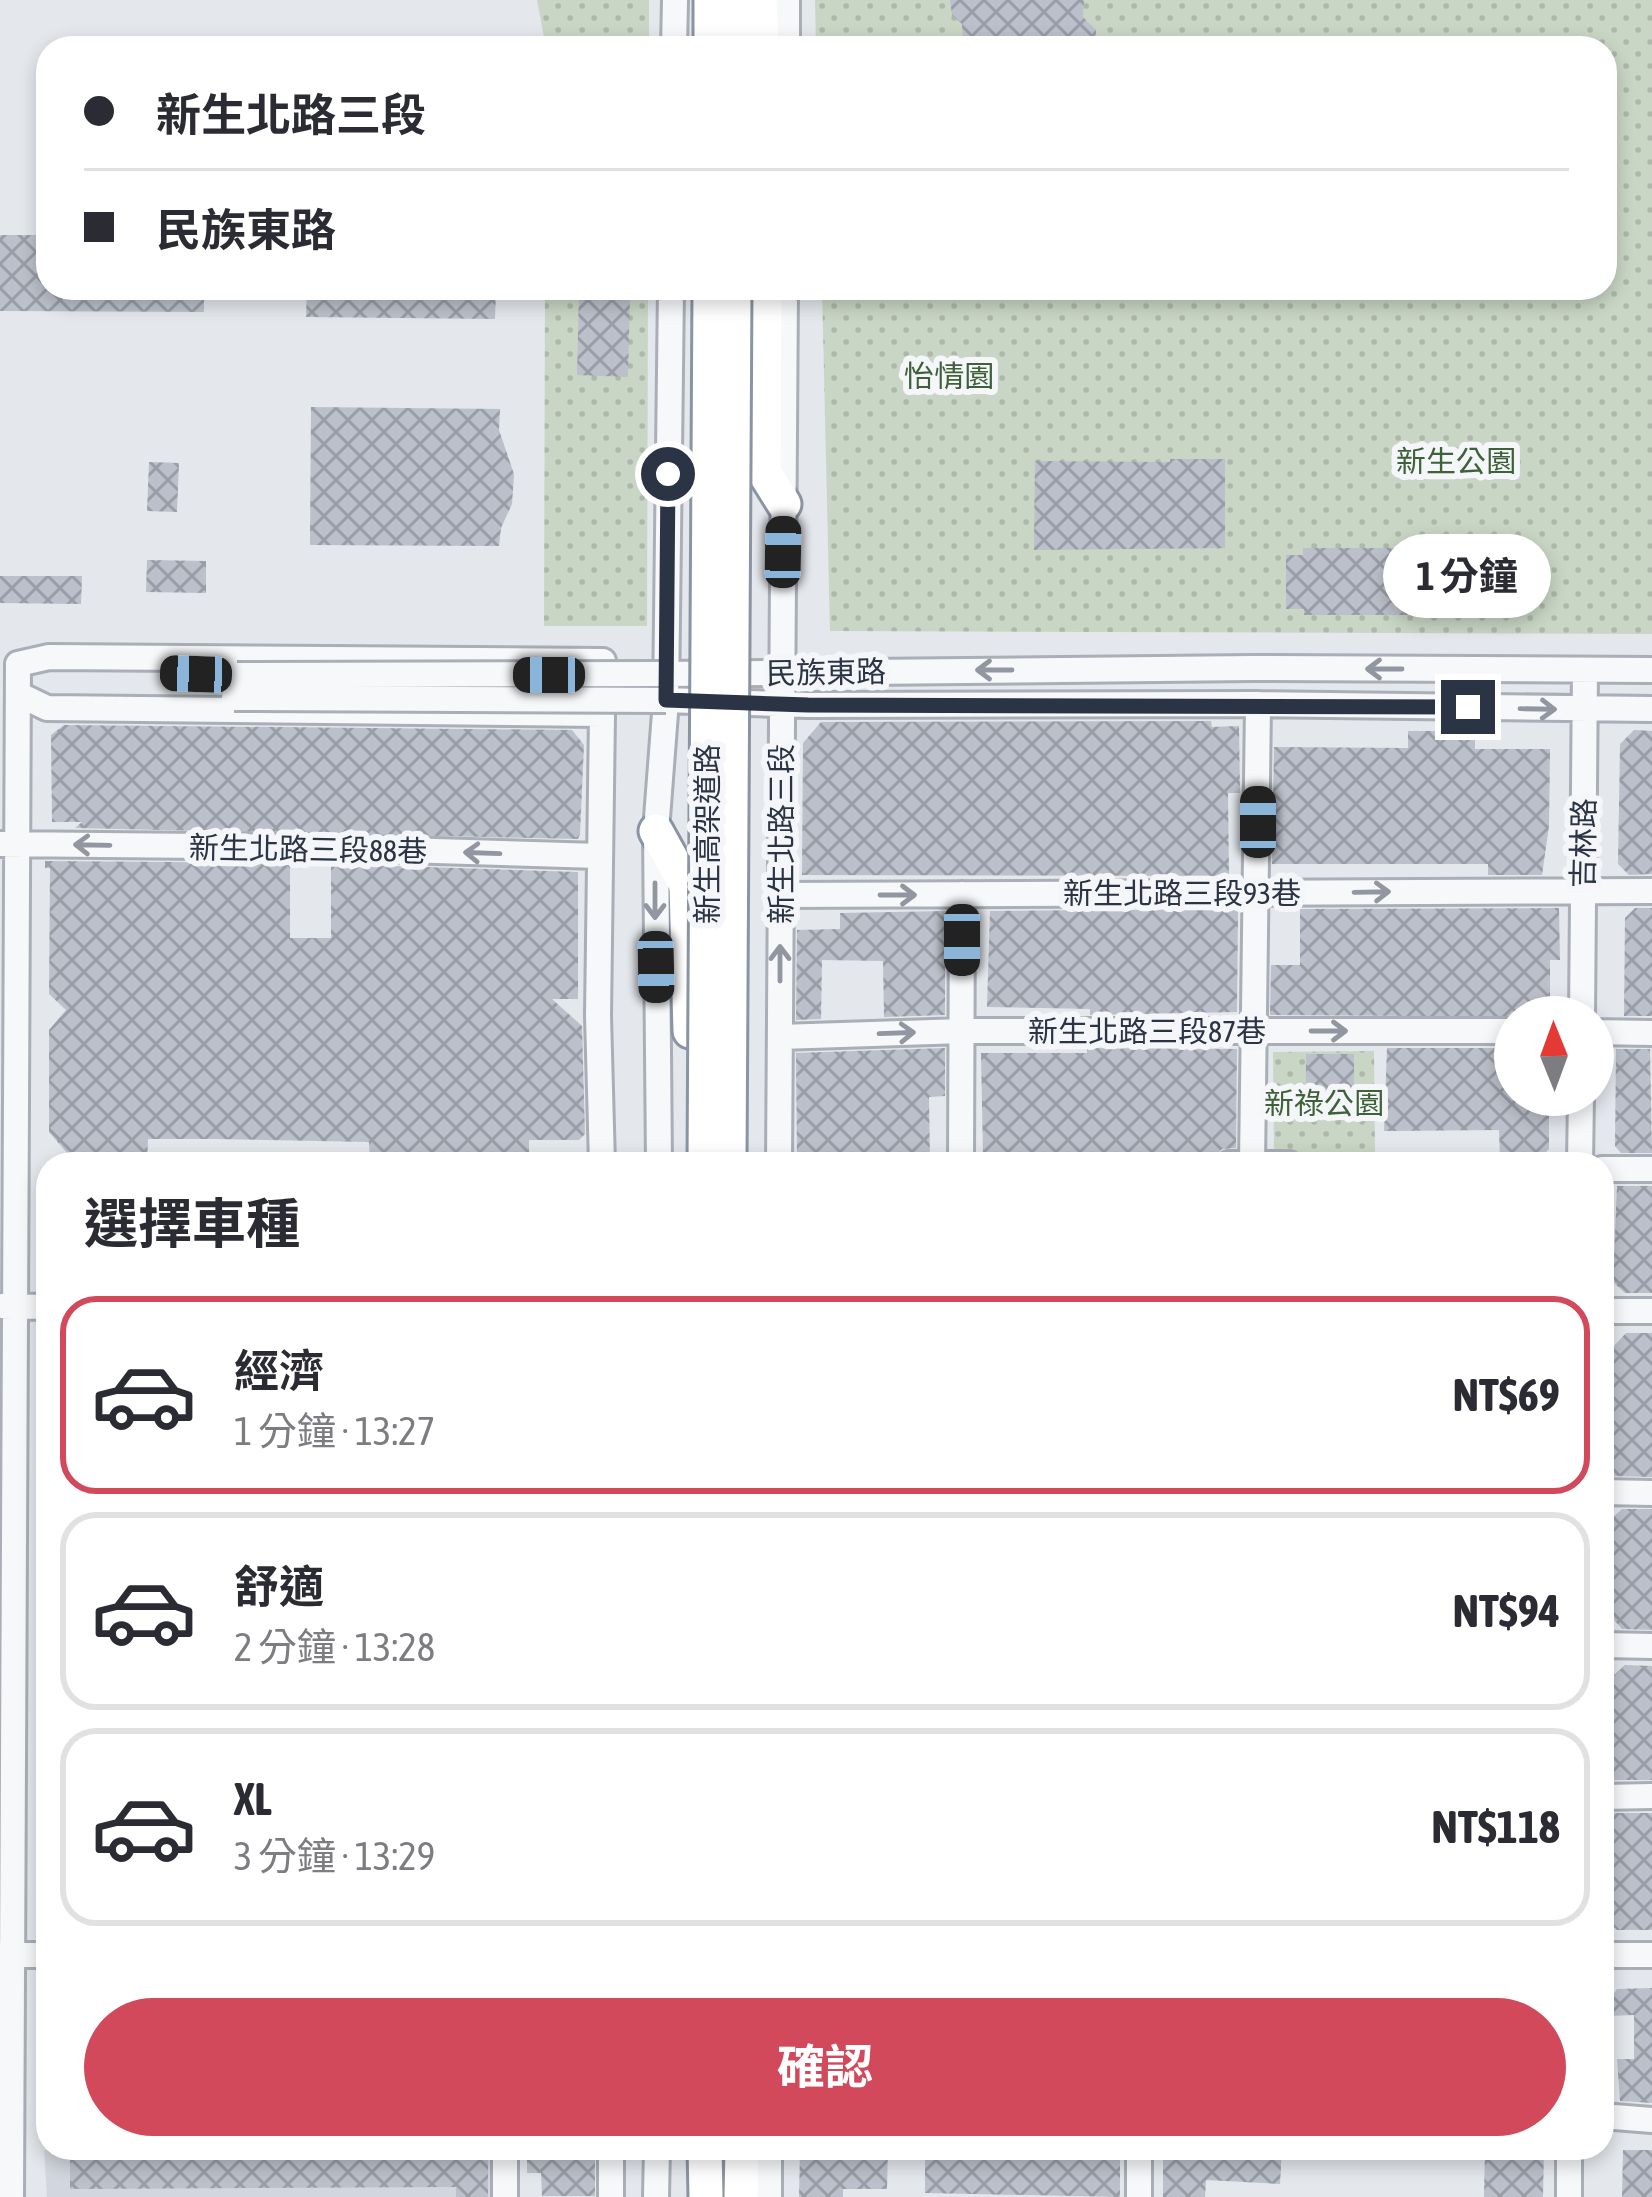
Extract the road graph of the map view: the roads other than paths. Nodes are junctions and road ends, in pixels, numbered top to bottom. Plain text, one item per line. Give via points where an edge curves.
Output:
1 (675, 0) edge
2 (711, 0) edge
3 (735, 0) edge
4 (760, 0) edge
5 (787, 0) edge
6 (674, 36) edge
7 (711, 36) edge
8 (735, 36) edge
9 (761, 36) edge
10 (787, 36) edge
11 (670, 300) edge
12 (710, 300) edge
13 (734, 300) edge
14 (765, 300) edge
15 (785, 300) edge
16 (784, 504) junction
17 (603, 661) dead end
18 (9, 664) edge
19 (1585, 670) junction
20 (1652, 670) edge
21 (783, 672) junction
22 (666, 674) junction
23 (236, 686) junction
24 (9, 695) edge
25 (666, 700) junction
26 (782, 704) junction
27 (1258, 704) junction
28 (1652, 709) edge
29 (1585, 710) junction
30 (656, 831) junction
31 (9, 844) edge
32 (599, 856) junction
33 (1652, 891) edge
34 (1257, 892) junction
35 (1583, 892) junction
36 (781, 895) junction
37 (962, 895) junction
38 (1582, 996) edge
39 (963, 1031) junction
40 (1252, 1031) junction
41 (1494, 1031) edge
42 (1614, 1032) edge
43 (1652, 1033) edge
44 (780, 1037) junction
45 (1581, 1116) edge
46 (602, 1152) edge
47 (658, 1152) edge
48 (690, 1152) edge
49 (705, 1152) edge
50 (730, 1152) edge
51 (779, 1152) edge
52 (961, 1152) edge
53 (1252, 1152) edge
54 (1580, 1152) edge
55 (1614, 1169) edge
56 (1652, 1169) edge
57 (7, 1306) edge
58 (1614, 1311) edge
59 (1652, 1312) edge
60 (1614, 1492) edge
61 (1652, 1493) edge
62 (1614, 1645) edge
63 (1652, 1646) edge
64 (1652, 1796) edge
65 (1614, 1797) edge
66 (6, 1955) edge
67 (1614, 1955) edge
68 (1652, 1955) edge
69 (1614, 2117) edge
70 (1652, 2120) edge
71 (505, 2160) edge
72 (610, 2160) edge
73 (657, 2160) edge
74 (705, 2160) edge
75 (723, 2160) edge
76 (742, 2160) edge
77 (769, 2160) edge
78 (1139, 2160) edge
79 (1569, 2160) edge
80 (10, 2197) edge
81 (505, 2197) edge
82 (611, 2197) edge
83 (656, 2197) edge
84 (706, 2197) edge
85 (723, 2197) edge
86 (741, 2197) edge
87 (770, 2197) edge
88 (1139, 2197) edge
89 (1569, 2197) edge

1 - 6 street
2 - 7 highway
3 - 8 highway
4 - 9 highway
5 - 10 street
11 - 22 street
12 - 49 highway, 新生高架道路, bridge
13 - 50 highway, 新生高架道路, bridge
14 - 16 highway via 764,472
15 - 16 street, 新生北路三段
16 - 21 street, 新生北路三段
17 - 18 street via 50,657
18 - 23 street, 民族東路
18 - 24 street
19 - 20 street, 民族東路
19 -> 21 street, 民族東路
19 - 29 street, 吉林路
21 - 22 street, 民族東路
21 - 26 street, 新生北路三段
22 - 23 street, 民族東路, bridge
22 - 25 street
23 - 24 street, 民族東路
23 - 25 street, 民族東路, bridge
24 - 31 street
24 - 32 street via 47,708 602,714
25 - 26 street, 民族東路
25 - 30 street
26 - 27 street, 民族東路
26 - 36 street, 新生北路三段
27 -> 29 street, 民族東路
27 - 34 street
28 - 29 street, 民族東路
29 - 35 street, 吉林路
30 -> 47 street
30 - 48 highway via 686,885
32 -> 31 street, 新生北路三段88巷
31 - 57 street
32 - 46 street
33 - 35 street, 新生北路三段93巷
34 -> 35 street, 新生北路三段93巷
34 - 37 street, 新生北路三段93巷
34 - 40 street
35 - 38 street, 吉林路
36 -> 37 street, 新生北路三段93巷
44 -> 36 street, 新生北路三段
37 - 39 street
39 - 40 street, 新生北路三段87巷
44 -> 39 street, 新生北路三段87巷
39 - 52 street
40 -> 41 street, 新生北路三段87巷
40 - 53 street
42 - 43 street
44 - 51 street, 新生北路三段
45 - 54 street
55 - 56 street
57 - 66 street
58 - 59 street
60 - 61 street
62 - 63 street
64 - 65 street
66 - 80 street
67 - 68 street
69 - 70 street
71 - 81 street
72 - 82 street
73 - 83 street
74 - 84 highway
75 - 85 highway
76 - 86 highway
77 - 87 street
78 - 88 street
79 - 89 street

